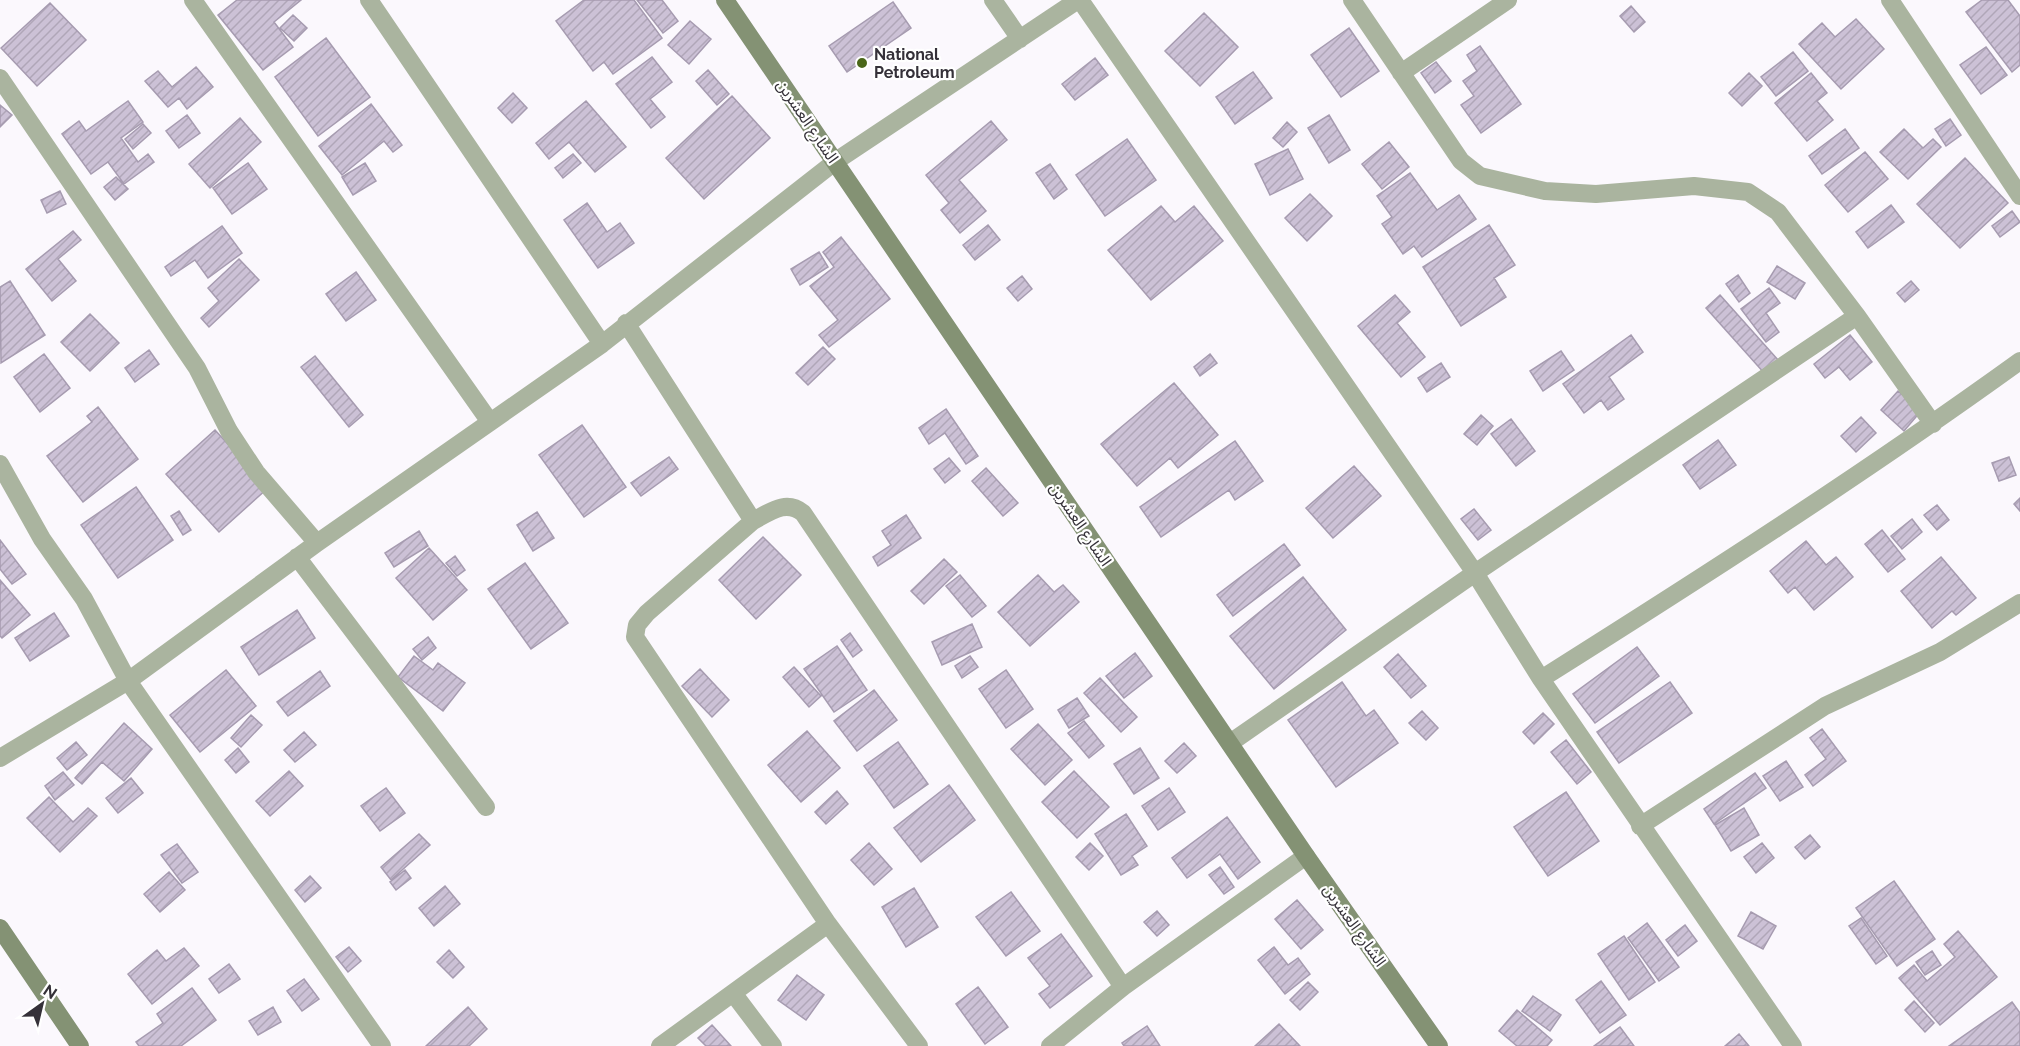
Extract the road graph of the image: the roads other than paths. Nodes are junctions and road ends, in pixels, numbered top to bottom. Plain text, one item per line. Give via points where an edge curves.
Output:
1 (193, 0) edge
2 (369, 0) edge
3 (725, 0) edge
4 (993, 0) edge
5 (1079, 0) edge
6 (1352, 0) edge
7 (1508, 0) edge
8 (1890, 0) edge
9 (1020, 39) junction
10 (1401, 73) junction
11 (0, 78) edge
12 (836, 161) junction
13 (2018, 189) edge
14 (1857, 316) junction
15 (626, 323) junction
16 (602, 344) junction
17 (2020, 360) edge
18 (490, 422) junction
19 (1933, 424) junction
20 (0, 464) edge
21 (753, 521) junction
22 (317, 543) junction
23 (297, 557) junction
24 (1475, 573) junction
25 (2020, 603) edge
26 (1541, 679) junction
27 (128, 681) junction
28 (1230, 743) junction
29 (0, 758) edge
30 (486, 807) dead end
31 (1640, 826) junction
32 (1306, 856) junction
33 (828, 924) junction
34 (0, 928) edge
35 (1124, 987) junction
36 (733, 993) junction
37 (1433, 1044) edge
38 (80, 1046) edge
39 (382, 1046) edge
40 (660, 1046) edge
41 (773, 1046) edge
42 (919, 1046) edge
43 (1050, 1046) edge
44 (1793, 1046) edge

1 - 18 street
2 - 16 street
3 - 12 street, الشارع العشرين
4 - 9 street
5 - 9 street
5 - 24 street
6 - 10 street
7 - 10 street
8 - 13 street
9 - 12 street
10 - 14 street via 1461,161 1480,176 1545,191 1596,194 1694,186 1748,192 1778,212
11 - 22 street via 196,368 256,472
12 - 15 street
12 - 28 street, الشارع العشرين
14 - 19 street
14 - 24 street
15 - 16 street
15 - 21 street
16 - 18 street
17 - 19 street
18 - 22 street
19 - 26 street via 1744,551
20 - 27 street via 42,539 84,599
21 - 33 street via 647,613 635,637
21 - 35 street via 787,506 803,513
22 - 23 street
23 - 27 street
23 - 30 street
24 - 26 street
24 - 28 street
25 - 31 street via 1940,652 1825,706
26 - 31 street
27 - 29 street
27 - 39 street
28 - 32 street, الشارع العشرين
31 - 44 street
32 - 35 street
32 - 37 street, الشارع العشرين
33 - 36 street
33 - 42 street
34 - 38 street
35 - 43 street
36 - 40 street
36 - 41 street

